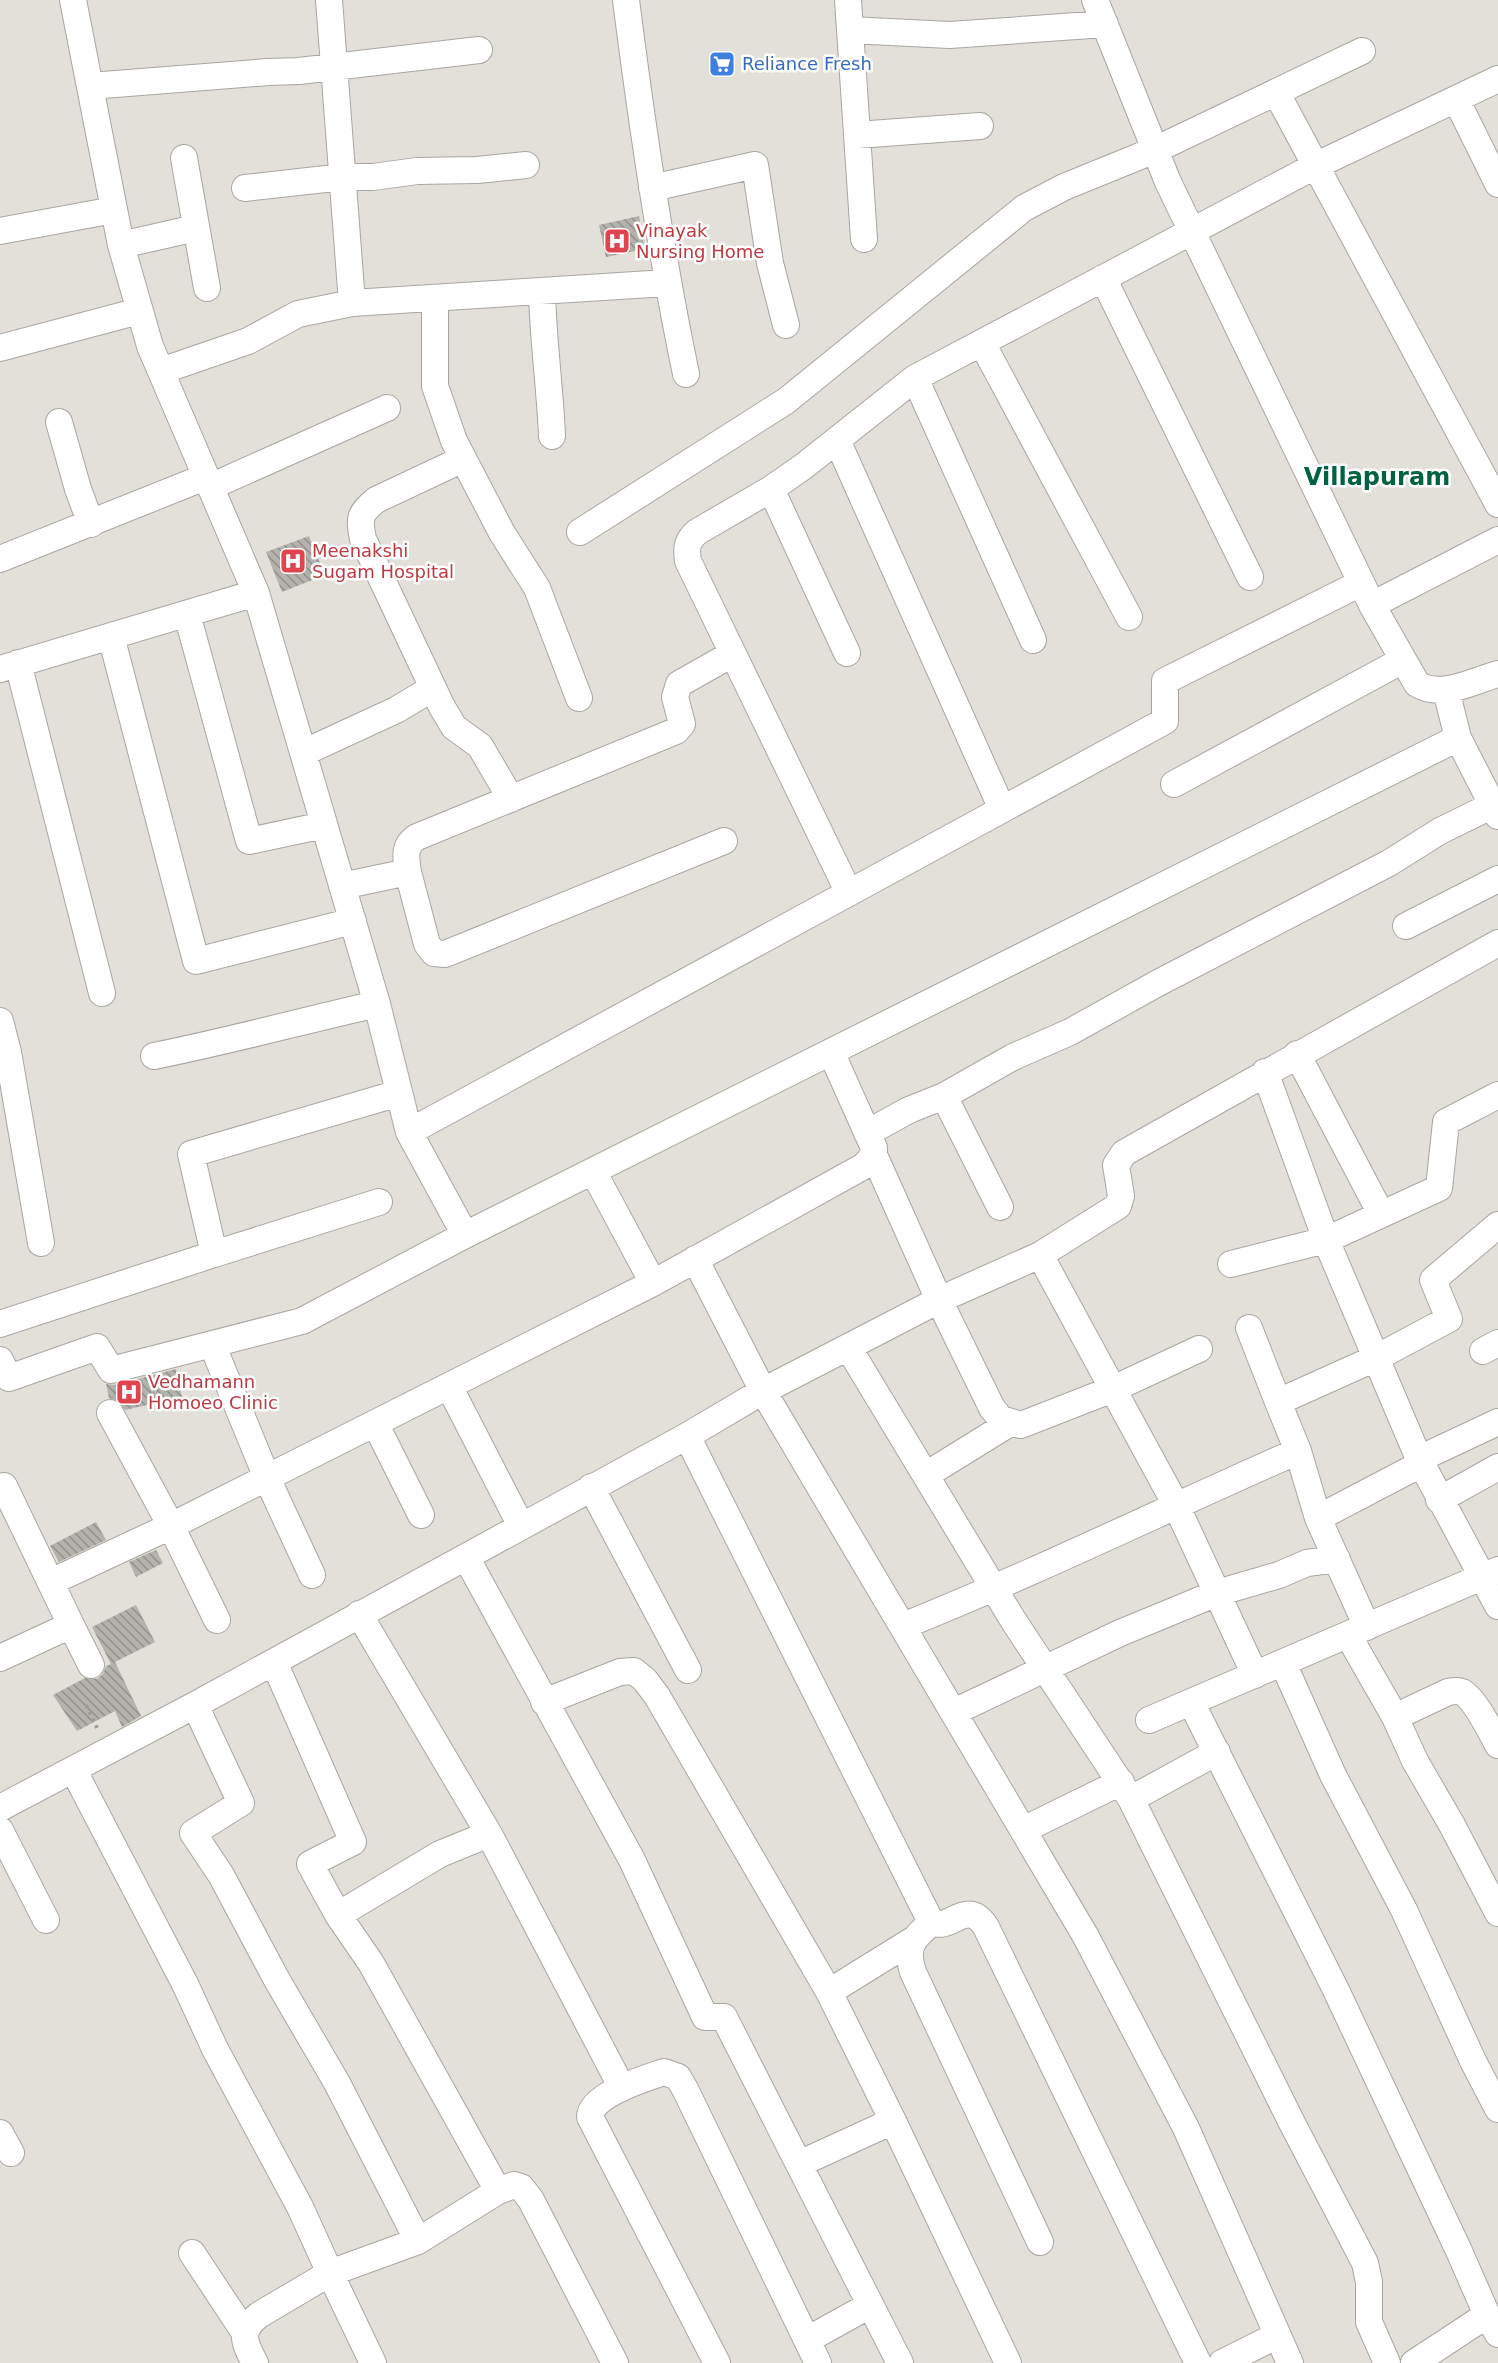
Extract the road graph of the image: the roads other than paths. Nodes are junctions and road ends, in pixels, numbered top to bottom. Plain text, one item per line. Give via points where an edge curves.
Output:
1 (73, 0) edge
2 (329, 0) edge
3 (626, 0) edge
4 (848, 0) edge
5 (1095, 0) edge
6 (1105, 24) junction
7 (850, 30) junction
8 (479, 50) dead end
9 (1362, 51) dead end
10 (334, 65) junction
11 (1498, 79) edge
12 (90, 86) junction
13 (1276, 92) junction
14 (1456, 99) junction
15 (980, 126) dead end
16 (857, 135) junction
17 (1155, 150) junction
18 (184, 158) dead end
19 (526, 165) dead end
20 (1315, 166) junction
21 (343, 177) junction
22 (1498, 184) edge
23 (245, 188) dead end
24 (652, 188) junction
25 (114, 210) junction
26 (196, 228) junction
27 (0, 231) edge
28 (1191, 231) junction
29 (864, 239) dead end
30 (121, 245) junction
31 (1103, 278) junction
32 (667, 283) junction
33 (207, 288) dead end
34 (542, 291) junction
35 (435, 298) junction
36 (352, 303) junction
37 (139, 311) junction
38 (786, 325) dead end
39 (982, 343) junction
40 (0, 348) edge
41 (160, 371) junction
42 (686, 374) dead end
43 (915, 378) junction
44 (387, 408) dead end
45 (59, 422) dead end
46 (552, 436) dead end
47 (837, 440) junction
48 (463, 459) junction
49 (208, 482) junction
50 (771, 489) junction
51 (1498, 504) edge
52 (91, 524) junction
53 (580, 532) dead end
54 (1498, 540) edge
55 (0, 559) edge
56 (1250, 577) dead end
57 (256, 593) junction
58 (1366, 594) junction
59 (187, 614) junction
60 (1129, 617) dead end
61 (111, 636) junction
62 (1033, 640) dead end
63 (847, 653) dead end
64 (732, 654) junction
65 (1403, 660) junction
66 (9, 666) edge
67 (1498, 674) edge
68 (433, 688) junction
69 (1446, 690) junction
70 (579, 699) dead end
71 (1458, 738) junction
72 (303, 753) junction
73 (1489, 779) edge
74 (1174, 784) dead end
75 (511, 798) junction
76 (1002, 809) junction
77 (1495, 811) edge
78 (324, 825) junction
79 (724, 841) dead end
80 (408, 872) junction
81 (1498, 879) edge
82 (342, 886) junction
83 (849, 893) junction
84 (352, 921) junction
85 (1406, 926) dead end
86 (1498, 943) edge
87 (102, 993) dead end
88 (377, 1004) junction
89 (0, 1021) edge
90 (831, 1052) junction
91 (1298, 1054) junction
92 (154, 1056) dead end
93 (1265, 1072) junction
94 (399, 1093) junction
95 (1498, 1095) edge
96 (944, 1096) junction
97 (409, 1132) junction
98 (870, 1144) junction
99 (593, 1171) junction
100 (379, 1202) dead end
101 (1000, 1207) dead end
102 (1381, 1214) junction
103 (1498, 1225) edge
104 (465, 1235) junction
105 (1326, 1240) junction
106 (41, 1243) dead end
107 (214, 1254) junction
108 (1040, 1255) junction
109 (695, 1259) junction
110 (1231, 1264) dead end
111 (653, 1282) junction
112 (939, 1300) junction
113 (0, 1324) edge
114 (1248, 1328) dead end
115 (212, 1344) junction
116 (849, 1347) junction
117 (1199, 1349) dead end
118 (1376, 1358) junction
119 (0, 1360) edge
120 (449, 1386) junction
121 (1113, 1389) junction
122 (763, 1391) junction
123 (1278, 1402) junction
124 (110, 1413) dead end
125 (1498, 1422) edge
126 (375, 1423) junction
127 (1010, 1423) junction
128 (687, 1436) junction
129 (1298, 1451) junction
130 (1420, 1462) junction
131 (1498, 1467) edge
132 (927, 1475) junction
133 (267, 1478) junction
134 (4, 1486) dead end
135 (591, 1487) junction
136 (1439, 1500) junction
137 (1176, 1505) junction
138 (421, 1515) dead end
139 (1318, 1518) junction
140 (171, 1526) junction
141 (521, 1526) junction
142 (466, 1557) junction
143 (1337, 1559) junction
144 (1490, 1574) edge
145 (312, 1575) dead end
146 (51, 1582) junction
147 (995, 1589) junction
148 (1217, 1593) junction
149 (1498, 1606) edge
150 (359, 1614) junction
151 (217, 1620) dead end
152 (72, 1625) junction
153 (903, 1626) junction
154 (1358, 1631) junction
155 (0, 1658) edge
156 (274, 1662) junction
157 (1283, 1663) junction
158 (91, 1665) dead end
159 (1046, 1669) junction
160 (688, 1670) dead end
161 (1255, 1675) junction
162 (544, 1702) junction
163 (1191, 1702) junction
164 (195, 1705) junction
165 (954, 1712) junction
166 (1395, 1717) junction
167 (1149, 1720) dead end
168 (1498, 1745) edge
169 (1216, 1752) junction
170 (74, 1771) junction
171 (1126, 1791) junction
172 (0, 1808) edge
173 (0, 1830) edge
174 (1023, 1830) junction
175 (489, 1834) junction
176 (1498, 1913) edge
177 (338, 1915) junction
178 (46, 1920) dead end
179 (932, 1922) junction
180 (913, 1940) junction
181 (829, 1992) junction
182 (622, 2088) junction
183 (1498, 2109) edge
184 (893, 2121) junction
185 (798, 2164) junction
186 (498, 2191) junction
187 (418, 2241) junction
188 (1040, 2242) dead end
189 (192, 2253) dead end
190 (330, 2273) junction
191 (870, 2305) junction
192 (1492, 2324) edge
193 (244, 2333) junction
194 (1276, 2336) junction
195 (807, 2340) junction
196 (255, 2363) edge
197 (373, 2363) edge
198 (615, 2363) edge
199 (717, 2363) edge
200 (818, 2363) edge
201 (900, 2363) edge
202 (1008, 2363) edge
203 (1198, 2363) edge
204 (1222, 2363) edge
205 (1290, 2363) edge
206 (1387, 2363) edge
207 (1414, 2363) edge

1 - 12 street
2 - 10 street
3 - 24 street
4 - 7 street
5 - 6 street
6 - 7 street via 950,35
6 - 17 street
7 - 16 street
8 - 10 street
9 - 13 street
10 - 12 street
10 - 21 street
11 - 14 street
12 - 25 street
13 - 17 street
13 - 20 street
14 - 20 street
14 - 22 street
15 - 16 street
16 - 29 street
17 - 28 street
17 - 53 street via 1064,187 1024,208 786,401
18 - 26 street
19 - 21 street
20 - 28 street
20 - 51 street
21 - 23 street
21 - 36 street
24 - 32 street
24 - 38 street via 755,165 770,263
25 - 27 street
25 - 30 street
26 - 30 street
26 - 33 street
28 - 31 street
28 - 58 street
30 - 37 street
31 - 39 street
31 - 56 street
32 - 34 street
32 - 42 street
34 - 35 street
34 - 46 street
35 - 36 street
35 - 48 street via 435,386
36 - 41 street via 298,314 248,341
37 - 40 street
37 - 41 street
39 - 43 street
39 - 60 street
41 - 49 street
43 - 47 street
43 - 62 street
44 - 49 street
45 - 52 street
47 - 50 street
47 - 76 street
48 - 68 street via 376,500 361,516 363,539
48 - 70 street via 537,588
49 - 52 street
49 - 57 street
50 - 63 street
50 - 64 street via 697,532 686,550
52 - 55 street
54 - 58 street
57 - 59 street
57 - 72 street
58 - 65 street
58 - 76 street via 1165,681 1165,721
59 - 61 street
59 - 78 street via 249,841
61 - 66 street
61 - 84 street via 196,961
64 - 75 street via 679,684 675,698 682,724 676,731
64 - 83 street
65 - 69 street via 1417,684 1425,689
65 - 74 street
66 - 87 street
67 - 69 street
68 - 72 street via 396,710
68 - 75 street via 454,727 480,746
69 - 71 street
71 - 73 street
71 - 90 street
72 - 78 street
73 - 77 street
75 - 80 street via 410,842
76 - 83 street
77 - 96 street via 1440,831 1389,863
78 - 82 street
79 - 80 street via 438,955 427,944
80 - 82 street
81 - 85 street
82 - 84 street
83 - 97 street
84 - 88 street
86 - 91 street
88 - 92 street
88 - 94 street
89 - 106 street
90 - 98 street
90 - 99 street
91 - 93 street
91 - 102 street
93 - 105 street
93 - 108 street via 1124,1153 1116,1165 1121,1196 1118,1206
94 - 97 street
94 - 107 street via 191,1154
95 - 102 street via 1446,1122 1439,1188
96 - 98 street via 909,1110
96 - 101 street
97 - 104 street
98 - 109 street via 864,1166
98 - 112 street
99 - 104 street
99 - 111 street
100 - 107 street
102 - 105 street
103 - 118 street via 1433,1280 1449,1319
104 - 115 street via 302,1321
105 - 110 street
105 - 118 street
107 - 113 street
108 - 112 street
108 - 121 street
109 - 111 street
109 - 122 street
111 - 120 street
112 - 116 street
112 - 127 street via 992,1408
114 - 123 street
115 - 119 street via 111,1370 97,1347 9,1378
115 - 133 street
116 - 122 street
116 - 132 street
117 - 121 street
118 - 123 street
118 - 130 street
120 - 126 street
120 - 141 street
121 - 127 street via 1021,1425
121 - 137 street
122 - 128 street
122 - 153 street
123 - 129 street
124 - 140 street
125 - 130 street
126 - 133 street
126 - 138 street
127 - 132 street
128 - 135 street
128 - 179 street
129 - 137 street
129 - 139 street
130 - 136 street
130 - 139 street
131 - 136 street
132 - 147 street
133 - 140 street
133 - 145 street
134 - 146 street
135 - 141 street
135 - 160 street
136 - 144 street
137 - 147 street
137 - 148 street
139 - 143 street
140 - 146 street
140 - 151 street
141 - 142 street
142 - 150 street
142 - 162 street
143 - 148 street via 1307,1563
143 - 154 street
144 - 149 street
144 - 154 street
146 - 152 street
147 - 153 street
147 - 159 street
148 - 159 street
148 - 161 street
150 - 156 street
150 - 175 street
152 - 155 street
152 - 158 street
153 - 165 street
154 - 157 street
154 - 166 street
156 - 164 street
156 - 177 street via 353,1842 310,1864
157 - 161 street
157 - 183 street via 1333,1775 1404,1910
159 - 165 street
159 - 171 street
161 - 163 street
162 - 181 street via 620,1672 634,1671 645,1680
162 - 185 street via 632,1860 705,2017 724,2017
163 - 167 street
163 - 169 street
164 - 170 street
164 - 187 street via 241,1803 193,1833 221,1875 337,2082
165 - 174 street
166 - 168 street via 1456,1690 1472,1701
166 - 176 street
169 - 171 street
169 - 192 street via 1335,1988
170 - 172 street
170 - 190 street via 300,2207
171 - 174 street
171 - 206 street via 1365,2263 1369,2322
173 - 178 street
174 - 194 street via 1084,1935 1186,2128
175 - 177 street via 440,1854
175 - 182 street
177 - 186 street via 371,1963
179 - 180 street
179 - 203 street via 943,1923 970,1914 977,1915 986,1927
180 - 181 street
180 - 188 street via 909,1950 913,1972
181 - 184 street
182 - 195 street via 664,2072 678,2077
182 - 199 street via 594,2106 590,2117
184 - 185 street
184 - 202 street
185 - 191 street
186 - 187 street
186 - 198 street via 514,2186 526,2191
187 - 190 street
189 - 193 street
190 - 193 street via 259,2315
190 - 197 street
191 - 195 street
191 - 201 street
192 - 207 street
193 - 196 street
194 - 204 street
194 - 205 street
195 - 200 street

